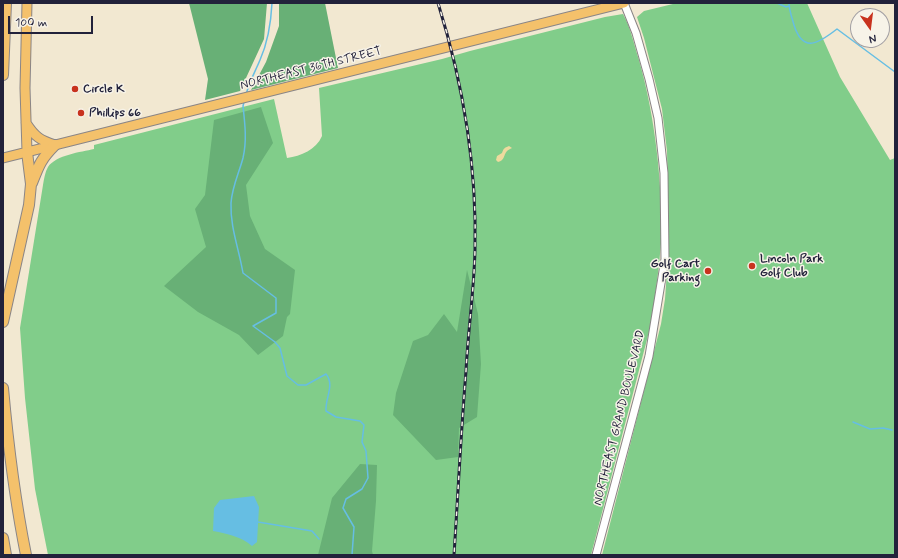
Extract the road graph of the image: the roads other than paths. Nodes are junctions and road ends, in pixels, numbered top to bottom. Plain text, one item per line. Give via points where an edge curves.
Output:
1 (6, 3) edge
2 (27, 3) edge
3 (624, 3) edge
4 (3, 75) edge
5 (26, 123) junction
6 (55, 145) junction
7 (27, 152) junction
8 (3, 158) edge
9 (31, 184) junction
10 (3, 322) edge
11 (3, 388) edge
12 (3, 538) edge
13 (6, 555) edge
14 (26, 555) edge
15 (596, 555) edge

1 - 4 highway
2 - 5 main road via 24,88
3 - 6 main road, NORTHEAST 36TH STREET
3 - 15 street, NORTHEAST GRAND BOULEVARD via 636,33 658,118 664,173 665,259 649,356
5 - 6 main road via 41,140
5 - 7 main road
6 - 7 main road, NORTHEAST 36TH STREET
6 - 9 highway via 39,164
7 - 8 main road, NORTHEAST 36TH STREET
7 - 9 highway
9 - 10 highway via 29,205
11 - 14 highway via 14,488
12 - 13 highway

